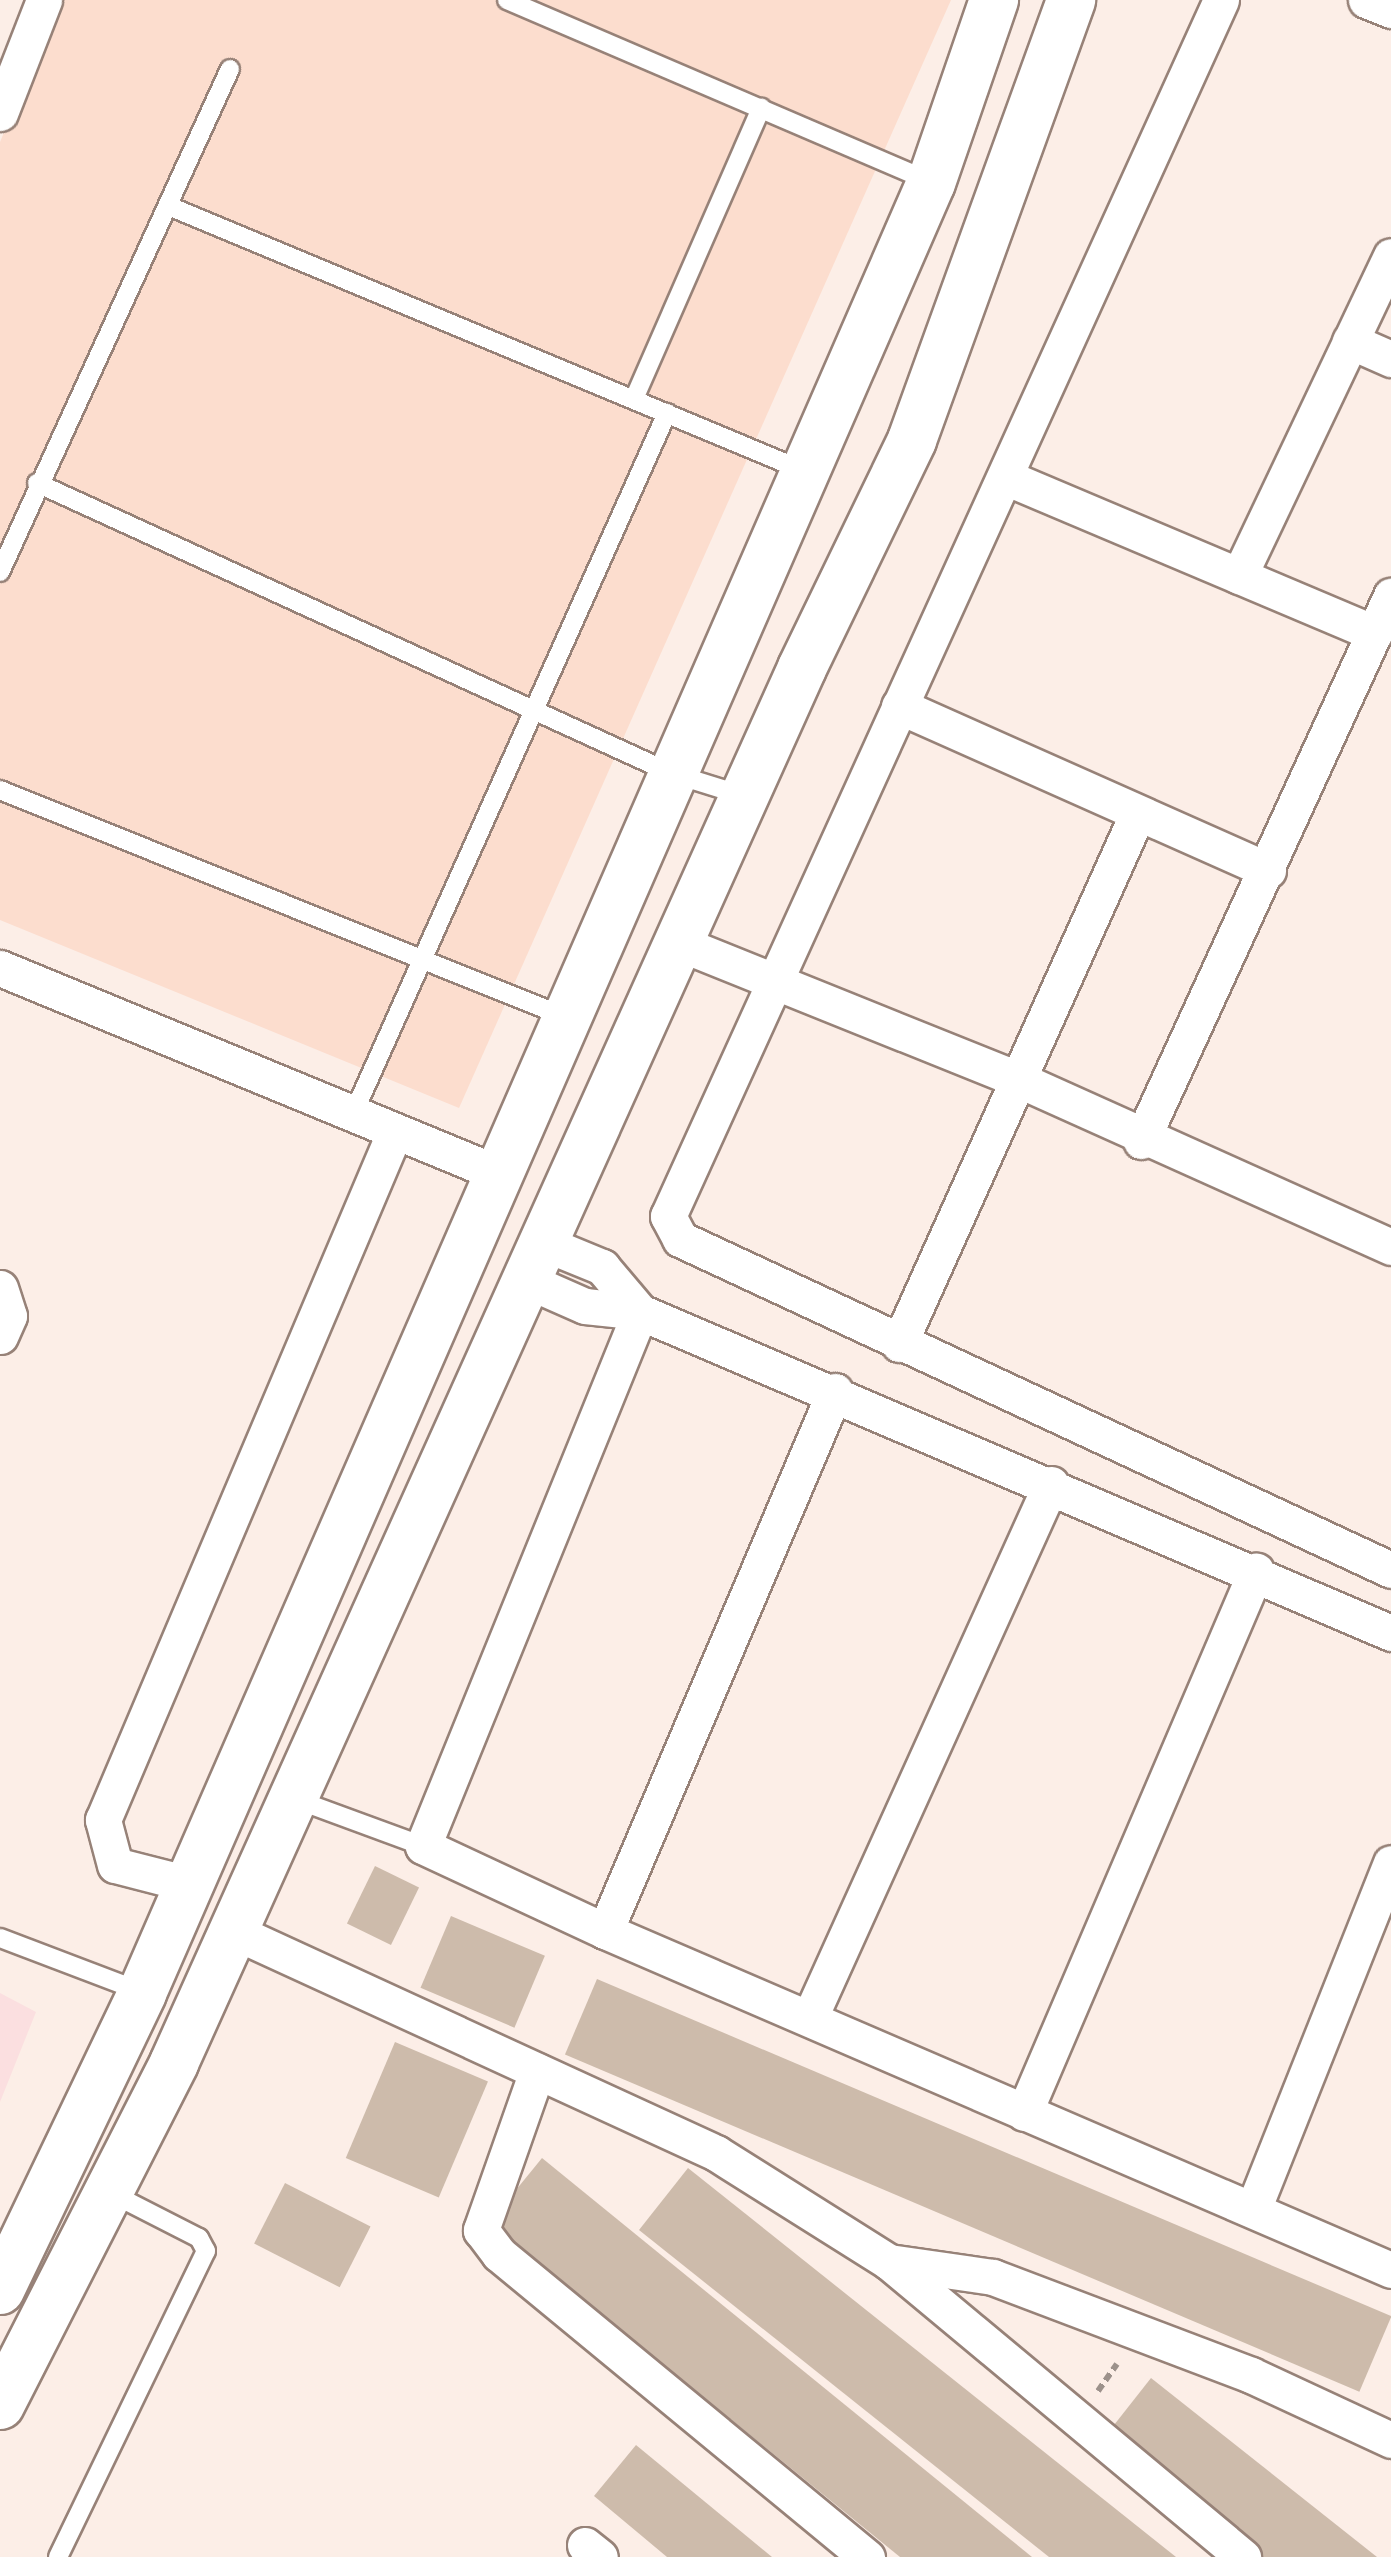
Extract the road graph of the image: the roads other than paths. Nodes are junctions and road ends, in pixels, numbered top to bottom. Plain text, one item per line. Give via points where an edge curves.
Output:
1 (44, 0) edge
2 (508, 0) edge
3 (994, 0) edge
4 (1070, 0) edge
5 (1221, 0) edge
6 (1366, 0) edge
7 (1391, 10) edge
8 (15, 33) edge
9 (230, 69) dead end
10 (762, 108) junction
11 (0, 113) edge
12 (931, 183) junction
13 (170, 207) junction
14 (1391, 256) edge
15 (1350, 341) junction
16 (1391, 359) edge
17 (634, 399) junction
18 (667, 414) junction
19 (804, 471) junction
20 (1005, 477) junction
21 (37, 483) junction
22 (0, 572) edge
23 (1239, 576) junction
24 (1391, 596) edge
25 (1374, 633) junction
26 (899, 706) junction
27 (537, 712) junction
28 (671, 773) junction
29 (0, 790) edge
30 (745, 796) junction
31 (1137, 815) junction
32 (1268, 870) junction
33 (679, 942) junction
34 (426, 956) junction
35 (0, 968) edge
36 (779, 985) junction
37 (564, 1016) junction
38 (1015, 1078) junction
39 (354, 1112) junction
40 (395, 1131) junction
41 (1141, 1141) junction
42 (495, 1172) junction
43 (1388, 1237) edge
44 (537, 1263) junction
45 (0, 1288) edge
46 (640, 1312) junction
47 (0, 1336) edge
48 (899, 1344) junction
49 (835, 1391) junction
50 (1052, 1484) junction
51 (1391, 1570) edge
52 (1256, 1571) junction
53 (1391, 1633) edge
54 (294, 1799) junction
55 (424, 1846) junction
56 (1391, 1863) edge
57 (189, 1884) junction
58 (233, 1931) junction
59 (605, 1931) junction
60 (0, 1938) edge
61 (142, 1992) junction
62 (810, 2017) junction
63 (537, 2072) junction
64 (1024, 2113) junction
65 (110, 2192) junction
66 (1254, 2207) junction
67 (889, 2262) junction
68 (1391, 2270) edge
69 (0, 2290) edge
70 (0, 2405) edge
71 (1391, 2440) edge
72 (58, 2557) edge
73 (867, 2557) edge
74 (1243, 2557) edge

1 - 8 street
2 - 10 lane
3 - 12 main road
4 - 30 main road via 912,440
5 - 20 street
6 - 7 street
8 - 11 street
9 - 13 lane
10 - 12 lane
10 - 17 lane
12 - 19 main road
13 - 17 lane
13 - 21 lane
14 - 15 street
15 - 16 street
15 - 23 street
17 - 18 lane
18 - 19 lane
18 - 27 lane
19 - 28 main road
20 - 23 street
20 - 26 street
21 - 22 lane
21 - 27 lane
23 - 25 street
24 - 25 street
25 - 32 street
26 - 31 street
26 - 36 street
27 - 28 lane
27 - 34 lane
28 - 30 lane
28 - 37 main road
29 - 34 lane
30 - 33 main road
31 - 32 street
31 - 38 street
32 - 41 street
33 - 36 street
33 - 44 main road
34 - 37 lane
34 - 39 lane
35 - 39 street
36 - 38 street
36 - 48 street via 670,1226 680,1239
37 - 42 main road
38 - 41 street
38 - 48 street
39 - 40 street
40 - 42 street
40 - 57 street via 102,1820 115,1865
41 - 43 street
42 - 57 main road
44 - 46 street via 602,1267
44 - 54 main road
45 - 47 street via 9,1316
46 - 49 street
46 - 55 street
48 - 51 street
49 - 50 street
49 - 59 street
50 - 52 street
50 - 62 street
52 - 53 street
52 - 64 street
54 - 55 lane
54 - 58 main road
55 - 59 street
56 - 66 street
57 - 61 main road
58 - 63 street
58 - 65 main road
59 - 62 street
60 - 61 lane
61 - 69 main road
62 - 64 street
63 - 67 street via 716,2153
63 - 73 street via 481,2230 500,2254
64 - 66 street
65 - 70 main road
65 - 72 lane via 200,2238 206,2250
66 - 68 street
67 - 71 street via 993,2277 1142,2331
67 - 74 street

